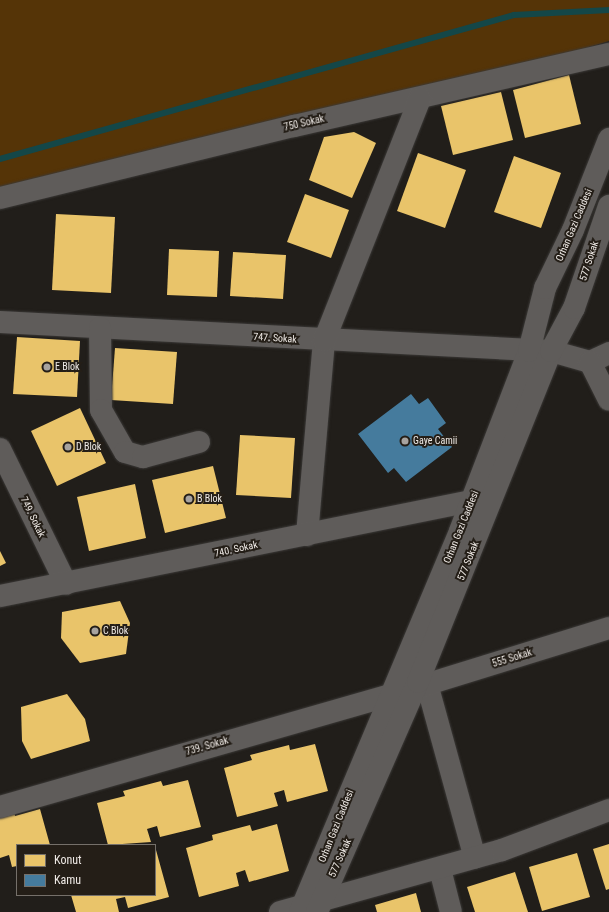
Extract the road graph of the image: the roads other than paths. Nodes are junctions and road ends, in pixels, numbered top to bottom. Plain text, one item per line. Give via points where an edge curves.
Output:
1 (609, 54) edge
2 (420, 98) junction
3 (609, 139) edge
4 (0, 198) edge
5 (609, 206) edge
6 (0, 322) edge
7 (100, 328) junction
8 (324, 341) junction
9 (530, 350) junction
10 (551, 352) junction
11 (600, 357) edge
12 (609, 400) edge
13 (200, 442) dead end
14 (0, 449) edge
15 (472, 501) junction
16 (307, 535) junction
17 (66, 584) junction
18 (0, 596) edge
19 (609, 628) edge
20 (421, 686) junction
21 (390, 695) junction
22 (0, 807) edge
23 (609, 810) edge
24 (475, 858) junction
25 (440, 869) junction
26 (310, 908) edge
27 (280, 912) edge
28 (451, 912) edge

1 - 2 street, 750 Sokak
2 - 4 street, 750 Sokak
2 - 8 street
3 - 9 street, Orhan Gazi Caddesi via 573,230 544,292
5 - 10 street, 577 Sokak via 574,308
6 - 7 street, 747. Sokak
7 - 8 street, 747. Sokak
7 - 13 street via 101,410 125,452 143,457
8 - 9 street, 747. Sokak
8 - 16 street
9 - 10 street, 747. Sokak
9 - 15 street, Orhan Gazi Caddesi
10 - 11 street, 747. Sokak
10 - 20 street, 577 Sokak
11 - 12 street
14 - 17 street, 749. Sokak
15 - 16 street, 740. Sokak
15 - 21 street, Orhan Gazi Caddesi
16 - 17 street, 740. Sokak
17 - 18 street, 740. Sokak
19 - 20 street, 555 Sokak
20 - 21 street, 739. Sokak
20 - 24 street
20 - 26 street, 577 Sokak
21 - 22 street, 739. Sokak
21 - 26 street, Orhan Gazi Caddesi
23 - 24 street
24 - 25 street
25 - 26 street
25 - 28 street
26 - 27 street

